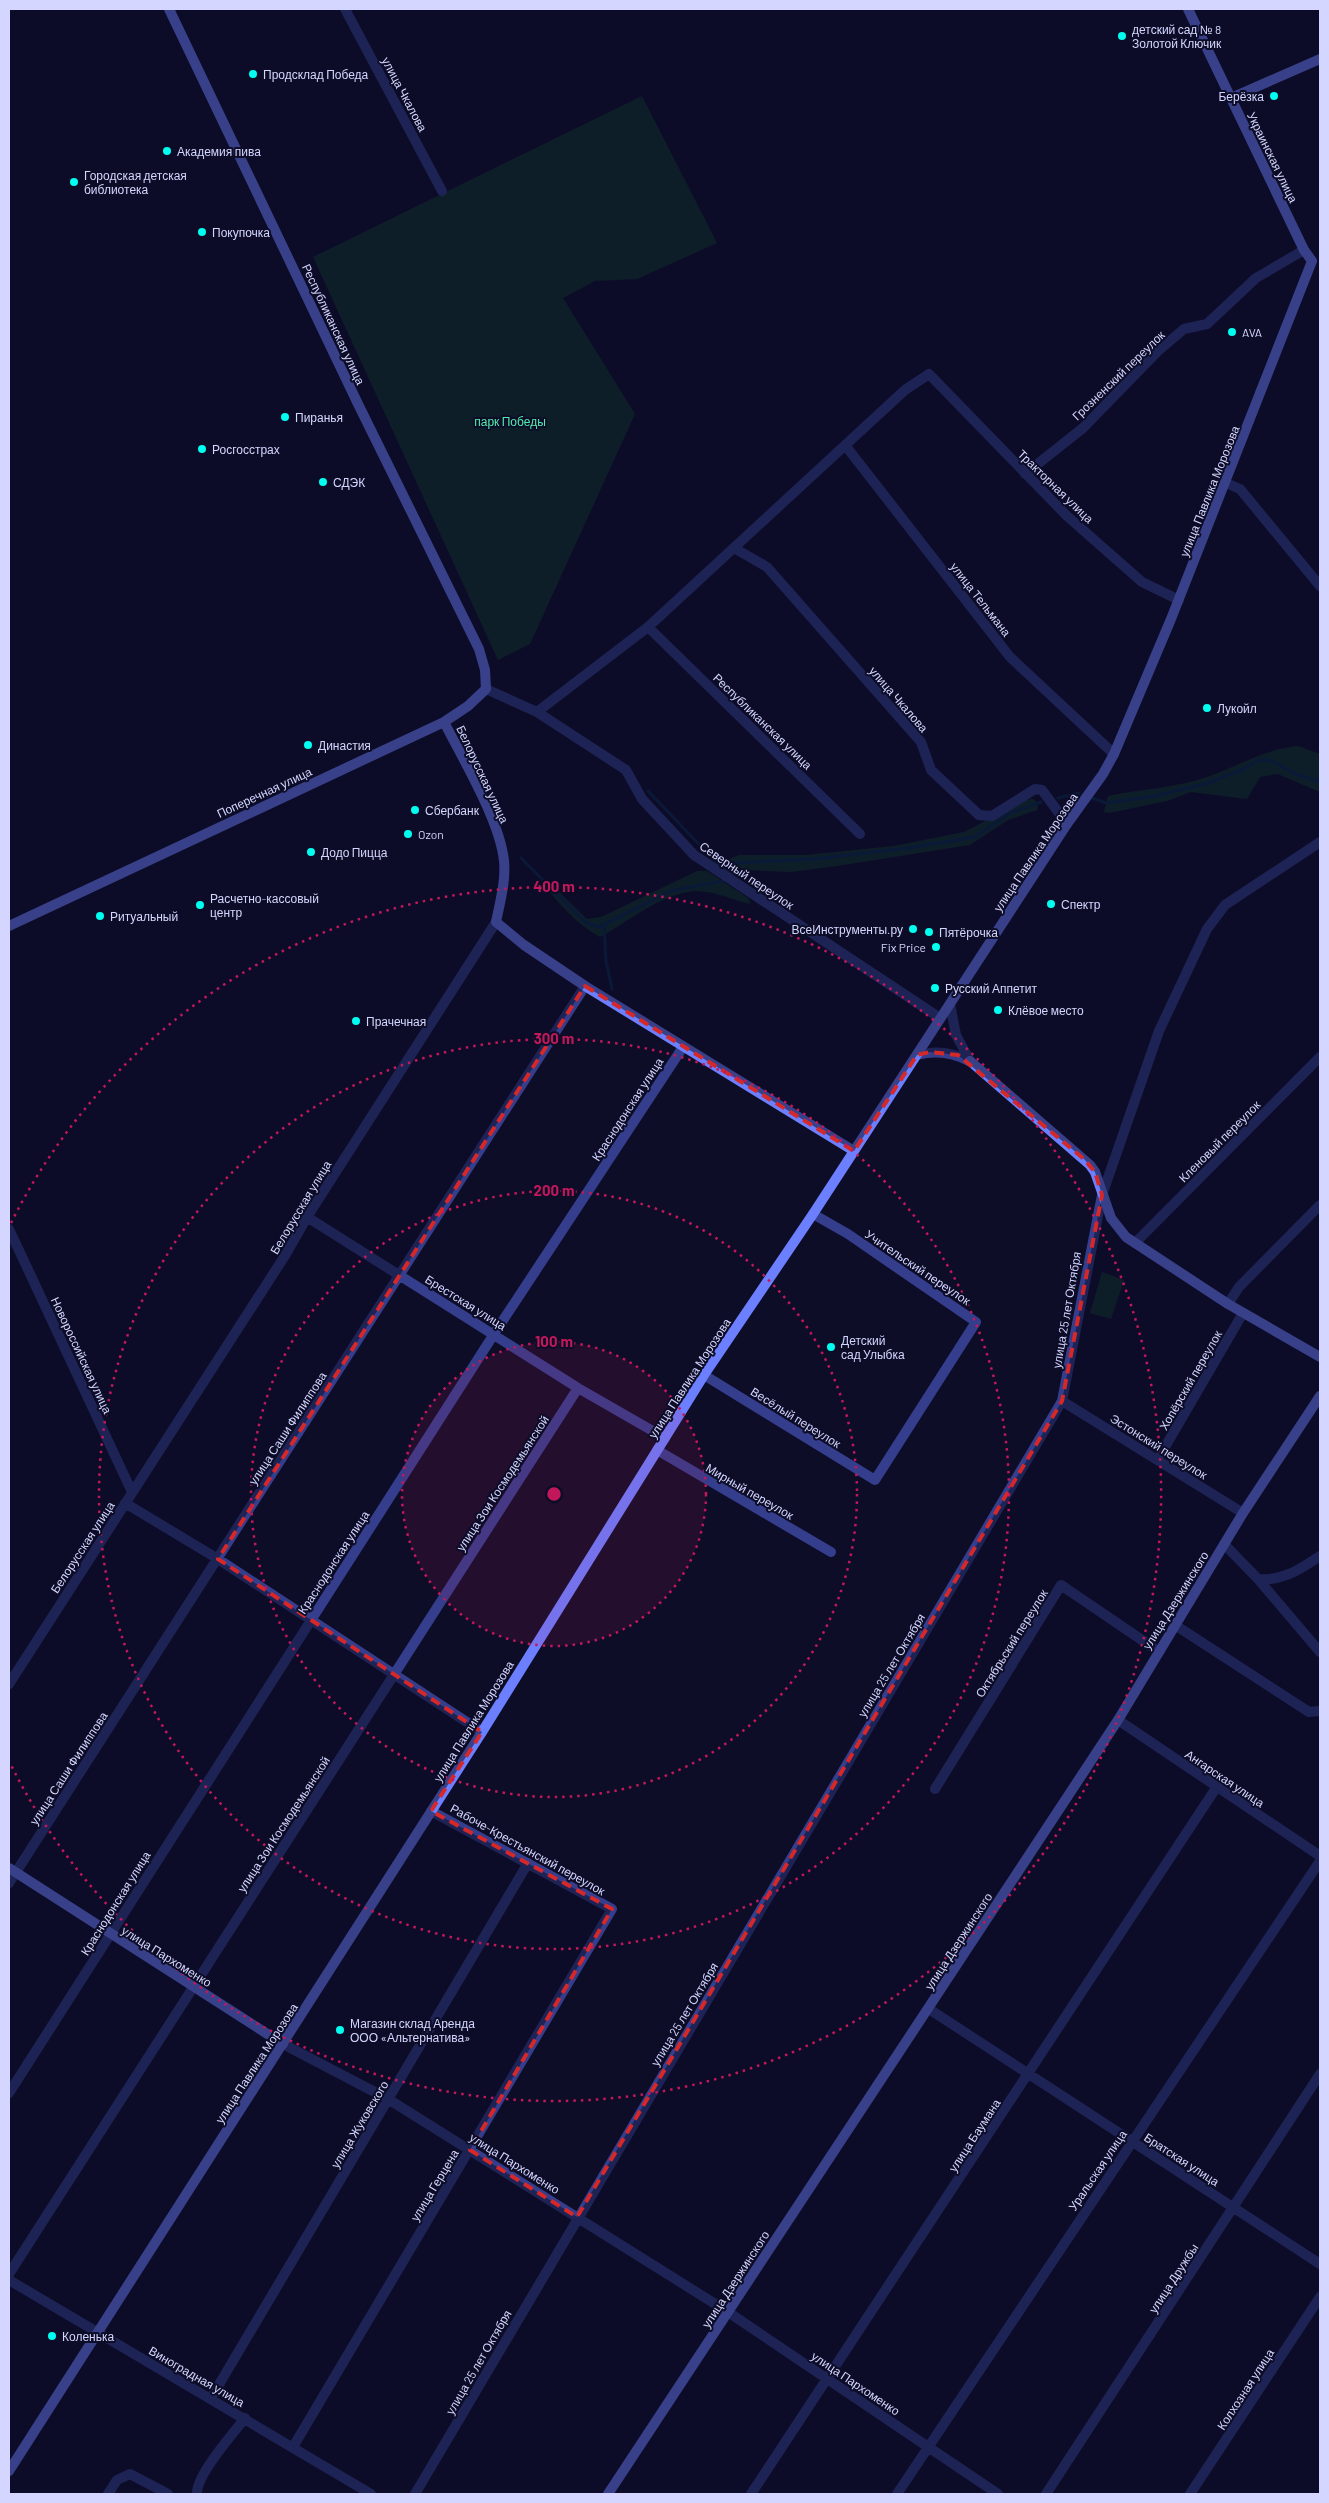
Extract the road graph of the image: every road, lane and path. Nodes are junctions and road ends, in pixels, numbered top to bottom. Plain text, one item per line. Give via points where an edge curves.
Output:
1 (169, 9) edge
2 (345, 9) edge
3 (1188, 9) edge
4 (1320, 59) edge
5 (1231, 98) junction
6 (442, 191) dead end
7 (1304, 250) junction
8 (1316, 262) edge
9 (846, 444) junction
10 (1025, 474) junction
11 (1226, 483) junction
12 (734, 548) junction
13 (1320, 586) edge
14 (1179, 600) junction
15 (648, 627) junction
16 (486, 689) junction
17 (538, 712) junction
18 (444, 722) junction
19 (1114, 754) junction
20 (1067, 824) junction
21 (860, 834) dead end
22 (1320, 842) edge
23 (496, 922) junction
24 (9, 926) edge
25 (585, 986) junction
26 (950, 1004) junction
27 (940, 1018) junction
28 (683, 1047) junction
29 (917, 1055) junction
30 (1320, 1057) edge
31 (970, 1061) junction
32 (854, 1151) junction
33 (1102, 1196) junction
34 (1320, 1206) edge
35 (813, 1214) junction
36 (307, 1217) junction
37 (9, 1229) edge
38 (1135, 1243) junction
39 (400, 1276) junction
40 (1228, 1304) junction
41 (1243, 1312) junction
42 (494, 1334) junction
43 (1320, 1357) edge
44 (704, 1375) junction
45 (578, 1388) junction
46 (1320, 1396) edge
47 (1062, 1401) junction
48 (664, 1438) junction
49 (657, 1450) junction
50 (1158, 1459) junction
51 (875, 1480) joint
52 (132, 1492) junction
53 (125, 1503) junction
54 (1243, 1513) junction
55 (1224, 1544) junction
56 (831, 1552) dead end
57 (1320, 1556) edge
58 (218, 1559) junction
59 (1258, 1579) junction
60 (310, 1620) junction
61 (1175, 1625) junction
62 (1158, 1651) junction
63 (1320, 1652) edge
64 (394, 1675) junction
65 (9, 1684) edge
66 (1320, 1712) edge
67 (1118, 1720) junction
68 (482, 1732) junction
69 (935, 1788) dead end
70 (1216, 1788) junction
71 (431, 1811) junction
72 (1320, 1856) edge
73 (1320, 1861) edge
74 (528, 1863) junction
75 (12, 1870) edge
76 (9, 1882) edge
77 (612, 1909) joint
78 (110, 1934) junction
79 (193, 1987) junction
80 (929, 2009) junction
81 (284, 2044) junction
82 (1029, 2074) junction
83 (1320, 2074) edge
84 (9, 2094) edge
85 (388, 2099) junction
86 (1131, 2141) junction
87 (470, 2150) junction
88 (1234, 2207) junction
89 (577, 2217) junction
90 (1320, 2264) edge
91 (9, 2274) edge
92 (9, 2280) edge
93 (1320, 2297) edge
94 (728, 2312) junction
95 (97, 2333) junction
96 (828, 2379) junction
97 (211, 2398) junction
98 (246, 2418) junction
99 (293, 2447) junction
100 (928, 2447) junction
101 (9, 2471) edge
102 (108, 2494) edge
103 (168, 2494) edge
104 (197, 2494) edge
105 (371, 2494) edge
106 (415, 2494) edge
107 (608, 2494) edge
108 (751, 2494) edge
109 (896, 2494) edge
110 (998, 2494) edge
111 (1046, 2494) edge
112 (1190, 2494) edge

1 - 16 street, Республиканская улица via 479,649
2 - 6 street, улица Чкалова
3 - 5 street, Украинская улица
4 - 5 street
5 - 7 street, Украинская улица
7 - 8 street, Украинская улица
7 - 10 street, Грозненский переулок via 1256,278 1207,324 1184,329 1083,428
8 - 11 street, улица Павлика Морозова
9 - 10 street, Тракторная улица via 905,390 929,374
9 - 12 street
9 - 19 street, улица Тельмана via 1010,657
10 - 14 street, Тракторная улица via 1142,582
11 - 13 street via 1240,489
11 - 14 street, улица Павлика Морозова
12 - 15 street
12 - 20 street, улица Чкалова via 767,567 921,742 931,770 979,815 992,816 1035,789 1042,790
14 - 19 street, улица Павлика Морозова
15 - 17 street
15 - 21 street, Республиканская улица
16 - 17 street, Северный переулок
16 - 18 street, Поперечная улица
17 - 27 street, Северный переулок via 626,770 642,799 694,855
18 - 23 street, Белорусская улица via 494,823 501,845 504,870
18 - 24 street, Поперечная улица
19 - 20 street, улица Павлика Морозова
20 - 26 street, улица Павлика Морозова
22 - 33 street, улица 25 лет Октября via 1225,905 1207,929 1159,1032
23 - 25 street via 524,946
23 - 36 street, Белорусская улица
25 - 28 street
25 - 39 street, улица Саши Филиппова
26 - 27 street, улица Павлика Морозова
26 - 31 street via 956,1035
27 - 29 street, улица Павлика Морозова
28 - 32 street
28 - 42 street, Краснодонская улица
29 - 31 street via 945,1052
29 - 32 street, улица Павлика Морозова
30 - 38 street, Кленовый переулок
31 - 33 street via 1090,1165
32 - 35 street, улица Павлика Морозова
33 - 38 street via 1119,1231
33 - 47 street, улица 25 лет Октября
34 - 40 street via 1239,1287
35 - 44 street, улица Павлика Морозова
35 - 51 street, Учительский переулок via 848,1234 976,1322
36 - 39 street, Брестская улица
36 - 52 street, Белорусская улица
37 - 52 street, Новороссийская улица
38 - 40 street
39 - 42 street, Брестская улица
39 - 58 street, улица Саши Филиппова
40 - 41 street
41 - 43 street
41 - 50 street, Хопёрский переулок
42 - 45 street, Брестская улица
42 - 60 street, Краснодонская улица
44 - 48 street, улица Павлика Морозова
44 - 51 street, Весёлый переулок
45 - 48 street, Брестская улица
45 - 64 street, улица Зои Космодемьянской
46 - 54 street, улица Дзержинского
47 - 50 street, Эстонский переулок
47 - 89 street, улица 25 лет Октября
48 - 49 street, улица Павлика Морозова
49 - 56 street, Мирный переулок
49 - 68 street, улица Павлика Морозова
50 - 54 street, Эстонский переулок
52 - 53 street, Белорусская улица
53 - 58 street
53 - 65 street, Белорусская улица
54 - 55 street, улица Дзержинского
55 - 59 street
55 - 61 street, улица Дзержинского
57 - 59 street via 1285,1577
58 - 60 street
58 - 75 street, улица Саши Филиппова
59 - 63 street
60 - 64 street
60 - 78 street, Краснодонская улица
61 - 62 street, улица Дзержинского
61 - 66 street via 1309,1712
62 - 67 street, улица Дзержинского
62 - 69 street, Октябрьский переулок via 1061,1585
64 - 68 street
64 - 79 street, улица Зои Космодемьянской
67 - 70 street, Ангарская улица
67 - 80 street, улица Дзержинского
68 - 71 street, улица Павлика Морозова
70 - 72 street, Ангарская улица
70 - 82 street, улица Баумана
71 - 74 street, Рабоче-Крестьянский переулок
71 - 81 street, улица Павлика Морозова
73 - 86 street, Уральская улица
74 - 77 street, Рабоче-Крестьянский переулок
74 - 85 street, улица Жуковского
75 - 76 street, улица Саши Филиппова
75 - 78 street, улица Пархоменко
77 - 87 street, улица Герцена
78 - 79 street, улица Пархоменко
78 - 84 street, Краснодонская улица
79 - 81 street, улица Пархоменко
79 - 91 street, улица Зои Космодемьянской
80 - 82 street, Братская улица
80 - 94 street, улица Дзержинского
81 - 85 street, улица Пархоменко
81 - 95 street, улица Павлика Морозова
82 - 86 street, Братская улица
82 - 96 street, улица Баумана
83 - 88 street, улица Дружбы
85 - 87 street, улица Пархоменко
85 - 97 street, улица Жуковского
86 - 88 street, Братская улица
86 - 100 street, Уральская улица
87 - 89 street, улица Пархоменко
87 - 99 street, улица Герцена
88 - 90 street, Братская улица
88 - 111 street, улица Дружбы
89 - 94 street, улица Пархоменко
89 - 106 street, улица 25 лет Октября
92 - 95 street, Виноградная улица
93 - 112 street, Колхозная улица
94 - 96 street, улица Пархоменко
94 - 107 street, улица Дзержинского
95 - 97 street, Виноградная улица
95 - 101 street, улица Павлика Морозова
96 - 100 street, улица Пархоменко
96 - 108 street, улица Баумана
97 - 98 street, Виноградная улица
98 - 99 street, Виноградная улица
98 - 104 street via 215,2457 197,2488
99 - 105 street, Виноградная улица
100 - 109 street, Уральская улица
100 - 110 street, улица Пархоменко
102 - 103 street via 117,2480 130,2474

